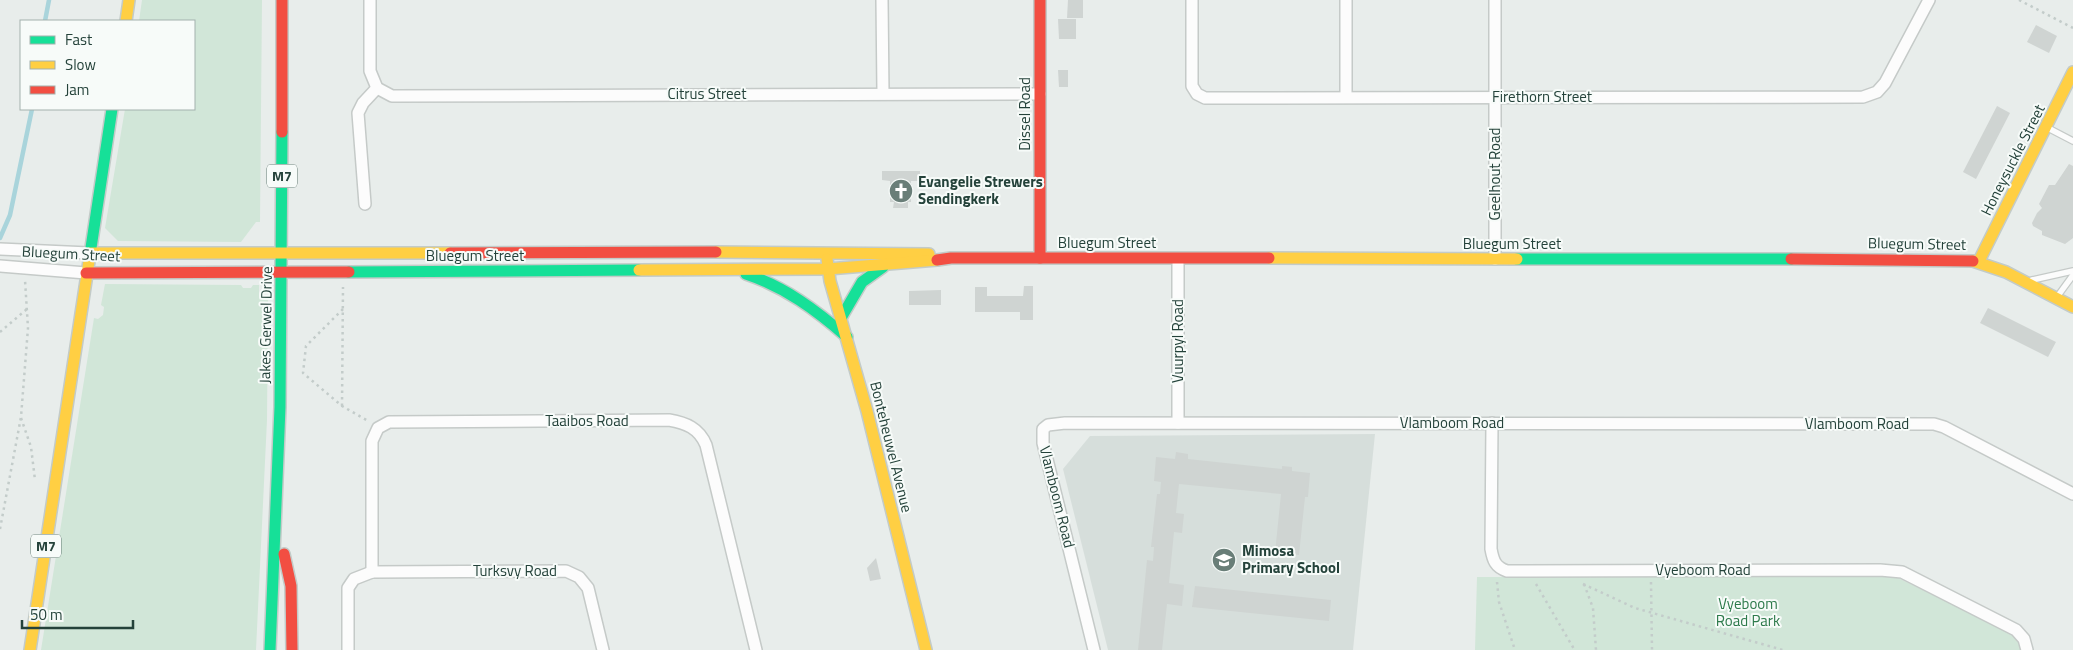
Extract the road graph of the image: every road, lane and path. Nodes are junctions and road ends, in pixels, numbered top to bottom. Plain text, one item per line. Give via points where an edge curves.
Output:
1 (129, 0) edge
2 (282, 0) edge
3 (370, 0) edge
4 (882, 0) edge
5 (1040, 0) edge
6 (1192, 0) edge
7 (1346, 0) edge
8 (1495, 0) edge
9 (1929, 0) edge
10 (2019, 0) edge
11 (126, 20) edge
12 (2073, 28) edge
13 (2073, 72) edge
14 (377, 88) junction
15 (883, 93) junction
16 (1040, 94) junction
17 (1495, 96) junction
18 (1346, 97) junction
19 (112, 110) edge
20 (2046, 127) junction
21 (2073, 141) edge
22 (365, 204) dead end
23 (0, 249) edge
24 (282, 252) junction
25 (826, 252) junction
26 (89, 253) junction
27 (951, 258) junction
28 (1040, 258) junction
29 (1178, 259) junction
30 (1495, 259) junction
31 (1979, 261) junction
32 (890, 265) junction
33 (0, 266) edge
34 (828, 269) junction
35 (731, 270) junction
36 (86, 272) junction
37 (282, 272) junction
38 (26, 273) junction
39 (2073, 273) edge
40 (2025, 282) junction
41 (343, 284) dead end
42 (2066, 301) edge
43 (343, 309) junction
44 (27, 310) junction
45 (841, 318) junction
46 (0, 332) edge
47 (846, 337) junction
48 (342, 406) junction
49 (21, 416) junction
50 (1178, 423) junction
51 (1492, 423) junction
52 (378, 428) junction
53 (35, 480) dead end
54 (2073, 494) edge
55 (277, 517) junction
56 (0, 529) edge
57 (1496, 564) junction
58 (1528, 571) junction
59 (1571, 571) junction
60 (1651, 571) junction
61 (372, 572) junction
62 (1584, 584) junction
63 (1652, 613) junction
64 (30, 650) edge
65 (270, 650) edge
66 (292, 650) edge
67 (348, 650) edge
68 (603, 650) edge
69 (756, 650) edge
70 (926, 650) edge
71 (1094, 650) edge
72 (1515, 650) edge
73 (1573, 650) edge
74 (1596, 650) edge
75 (1652, 650) edge
76 (1783, 650) edge
77 (2027, 650) edge

1 - 11 main road
2 - 24 main road, Jakes Gerwel Drive / M7
3 - 14 street via 370,71
4 - 15 street
5 - 16 main road, Dissel Road
6 - 18 street, Firethorn Street via 1192,86 1197,94 1206,98
7 - 18 street
8 - 17 street, Geelhout Road
9 - 17 street, Firethorn Street via 1886,84 1870,95
10 - 12 path
13 - 20 main road, Honeysuckle Street
14 - 15 street, Citrus Street via 392,96
14 - 22 street via 358,113
15 - 16 street, Citrus Street
16 - 28 main road, Dissel Road
17 - 18 street, Firethorn Street
17 - 30 street, Geelhout Road
19 - 26 main road, M7
20 - 21 lane
20 - 31 main road, Honeysuckle Street
23 - 26 street, Bluegum Street
24 - 25 main road, Bluegum Street
24 - 26 main road, Bluegum Street
24 - 37 main road, Jakes Gerwel Drive / M7
25 - 27 main road, Bluegum Street via 919,252
25 - 34 main road, Bonteheuwel Avenue
26 - 36 main road, M7
27 - 28 main road, Bluegum Street
27 - 32 main road, Bluegum Street
28 - 29 main road, Bluegum Street
29 - 30 main road, Bluegum Street
29 - 50 street, Vuurpyl Road
30 - 31 main road, Bluegum Street
31 - 40 main road, Bluegum Street
32 - 34 main road, Bluegum Street
32 - 45 main road via 874,271 863,280 853,292
33 - 38 street, Bluegum Street
34 - 35 main road, Bluegum Street
34 - 45 main road, Bonteheuwel Avenue
35 - 37 main road, Bluegum Street
35 - 47 main road via 785,289
36 - 37 main road, Bluegum Street
36 - 38 street, Bluegum Street
36 - 64 main road, M7
37 - 55 main road, Jakes Gerwel Drive / M7
38 - 44 path
39 - 40 lane
39 - 42 lane
40 - 42 main road, Bluegum Street
41 - 43 path
43 - 48 path
43 - 48 path via 306,346 303,373
44 - 46 path
44 - 49 path
45 - 47 main road, Bonteheuwel Avenue
47 - 70 main road, Bonteheuwel Avenue
48 - 52 path
49 - 53 path via 31,447
49 - 56 path
50 - 51 street, Vlamboom Road
50 - 71 street, Vlamboom Road via 1065,423 1048,425 1043,429
51 - 54 street, Vlamboom Road via 1934,424
51 - 57 street via 1491,549
52 - 61 street via 372,441
52 - 69 street, Taaibos Road via 389,422 669,420 694,428 706,445
55 - 65 main road, Jakes Gerwel Drive / M7
55 - 66 main road via 290,586
57 - 58 street, Vyeboom Road via 1507,571
57 - 72 path via 1499,602
58 - 59 street, Vyeboom Road
58 - 73 path
59 - 60 street, Vyeboom Road
59 - 62 path via 1573,578
60 - 63 path
60 - 77 street, Vyeboom Road via 1902,572 2016,630 2024,639
61 - 67 street, Turksvy Road via 354,579 348,588
61 - 68 street, Turksvy Road via 566,571 578,577 588,588
62 - 63 path via 1603,595
62 - 74 path via 1593,608
63 - 75 path
63 - 76 path

